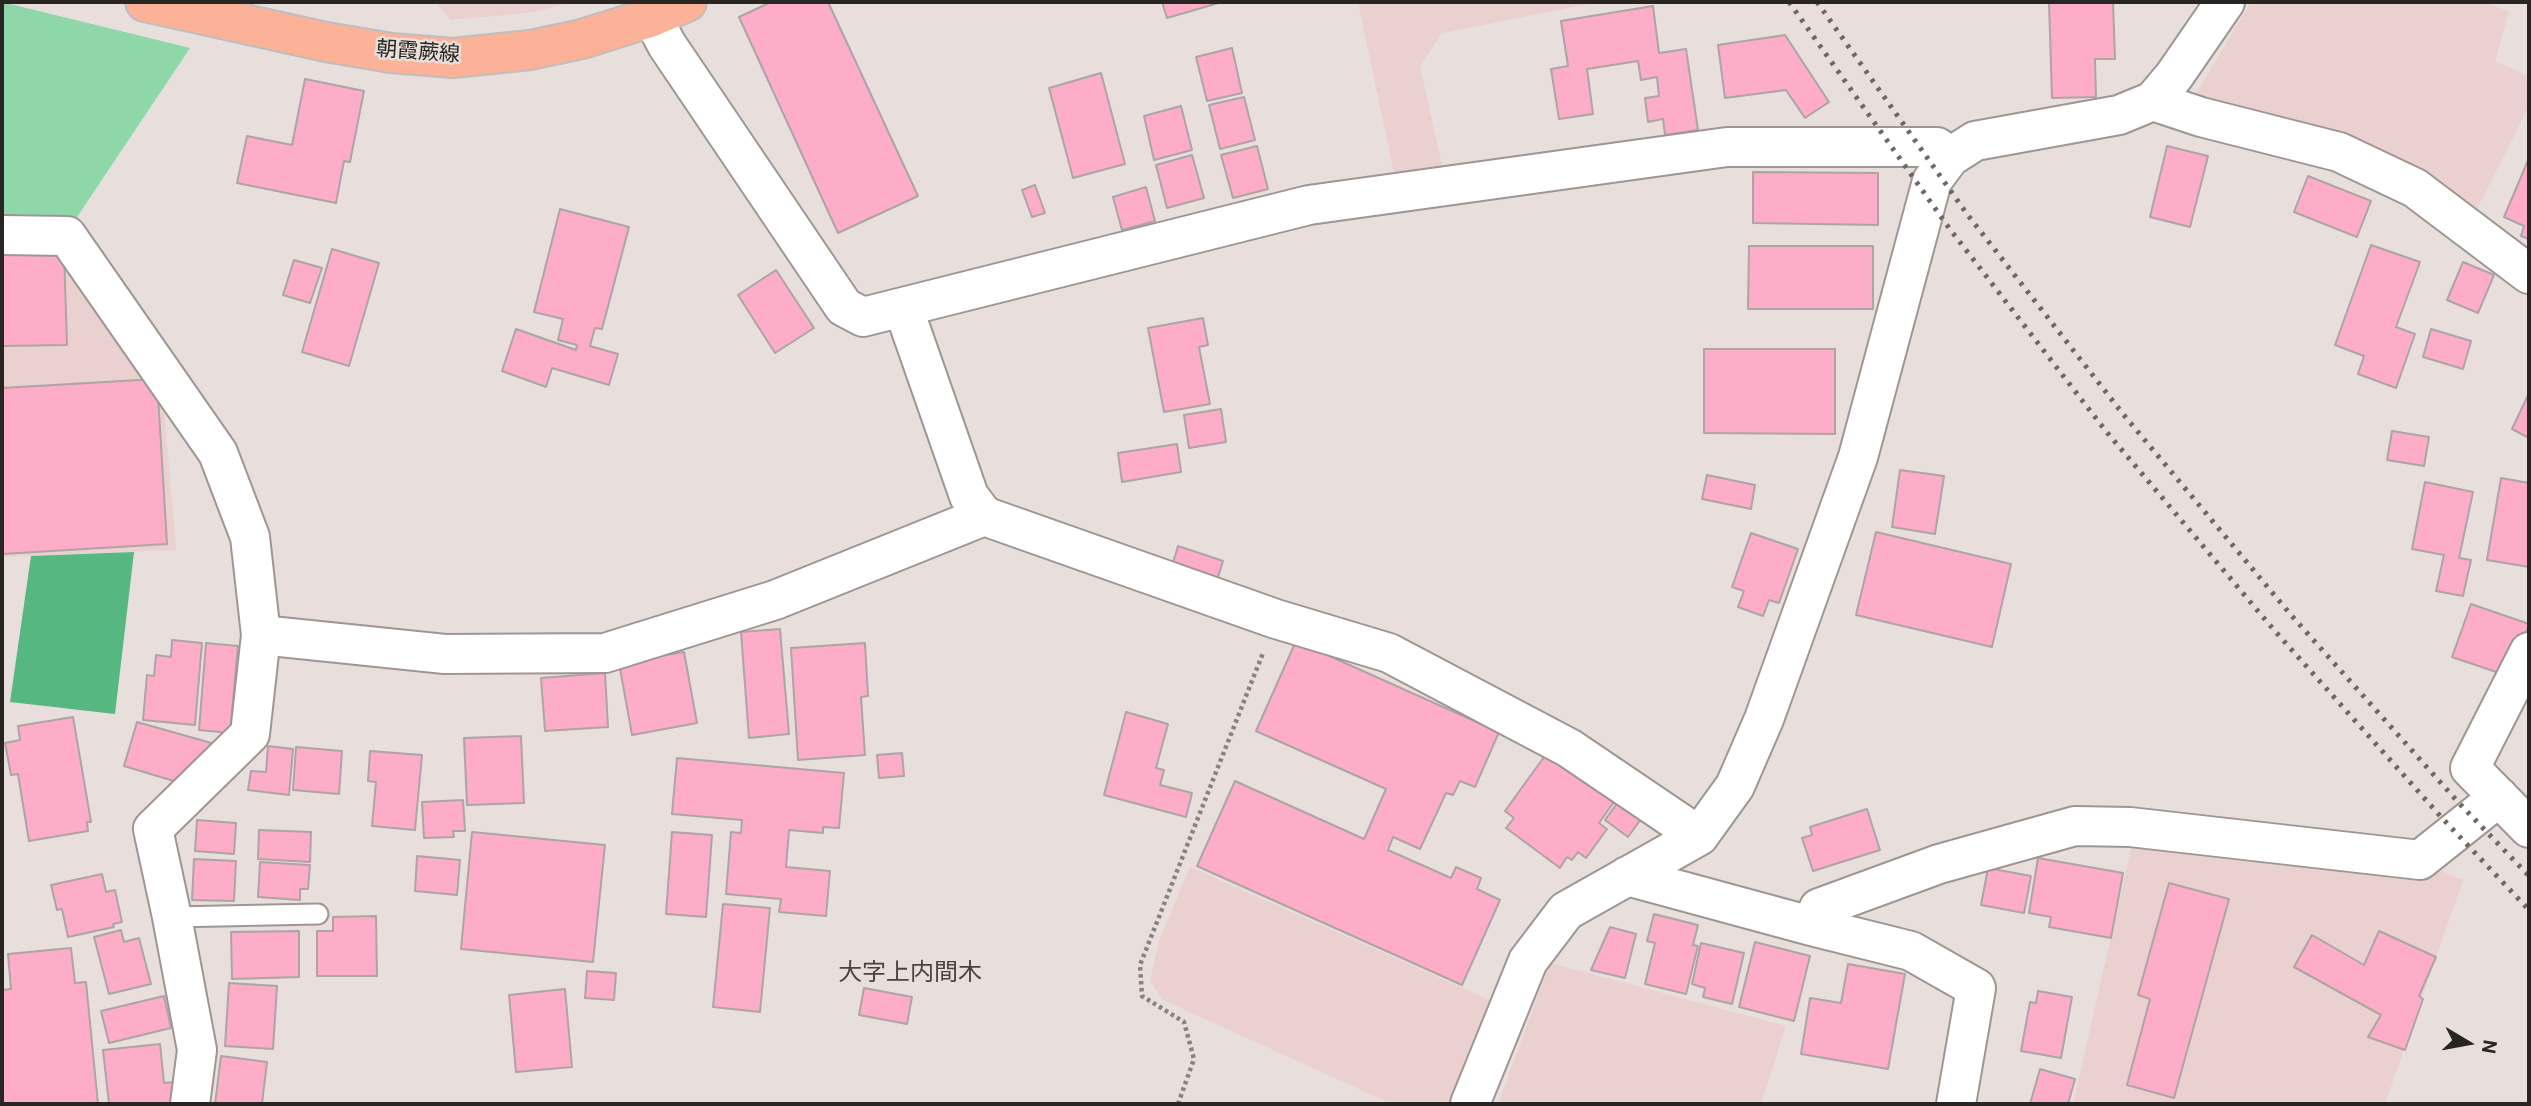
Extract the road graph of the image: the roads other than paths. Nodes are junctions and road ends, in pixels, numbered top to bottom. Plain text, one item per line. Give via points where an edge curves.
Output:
1 (145, 2) edge
2 (687, 2) edge
3 (2225, 2) edge
4 (652, 18) junction
5 (2153, 101) junction
6 (1950, 158) junction
7 (2, 235) edge
8 (2529, 275) edge
9 (903, 307) junction
10 (984, 516) junction
11 (261, 635) junction
12 (2529, 652) edge
13 (2499, 797) junction
14 (2529, 828) edge
15 (1699, 836) junction
16 (1627, 876) junction
17 (318, 914) dead end
18 (172, 917) junction
19 (1811, 926) junction
20 (190, 1104) edge
21 (1470, 1104) edge
22 (1956, 1104) edge

1 - 4 main road, 朝霞蕨線 via 326,42 453,58 530,50
2 - 4 main road, 朝霞蕨線
3 - 5 street
4 - 9 street via 844,307 863,317
5 - 6 street via 2119,115 1975,141
5 - 8 street via 2339,152 2415,188
6 - 9 street via 1937,147 1727,147 1309,205
6 - 15 street via 1932,181 1858,457 1764,719 1735,786
7 - 11 street via 67,236 218,453 250,537
9 - 10 street via 969,496
10 - 11 street via 775,600 606,653 445,654
10 - 15 street via 1276,619 1389,653 1569,748
11 - 18 street via 250,734 153,830
12 - 13 street via 2470,768
13 - 14 street
13 - 19 street via 2420,860 2130,827 2075,826 1939,863 1819,908
15 - 16 street
16 - 19 street
16 - 21 street via 1566,911 1528,961
17 - 18 lane
18 - 20 street via 197,1050
19 - 22 street via 1911,951 1976,989

